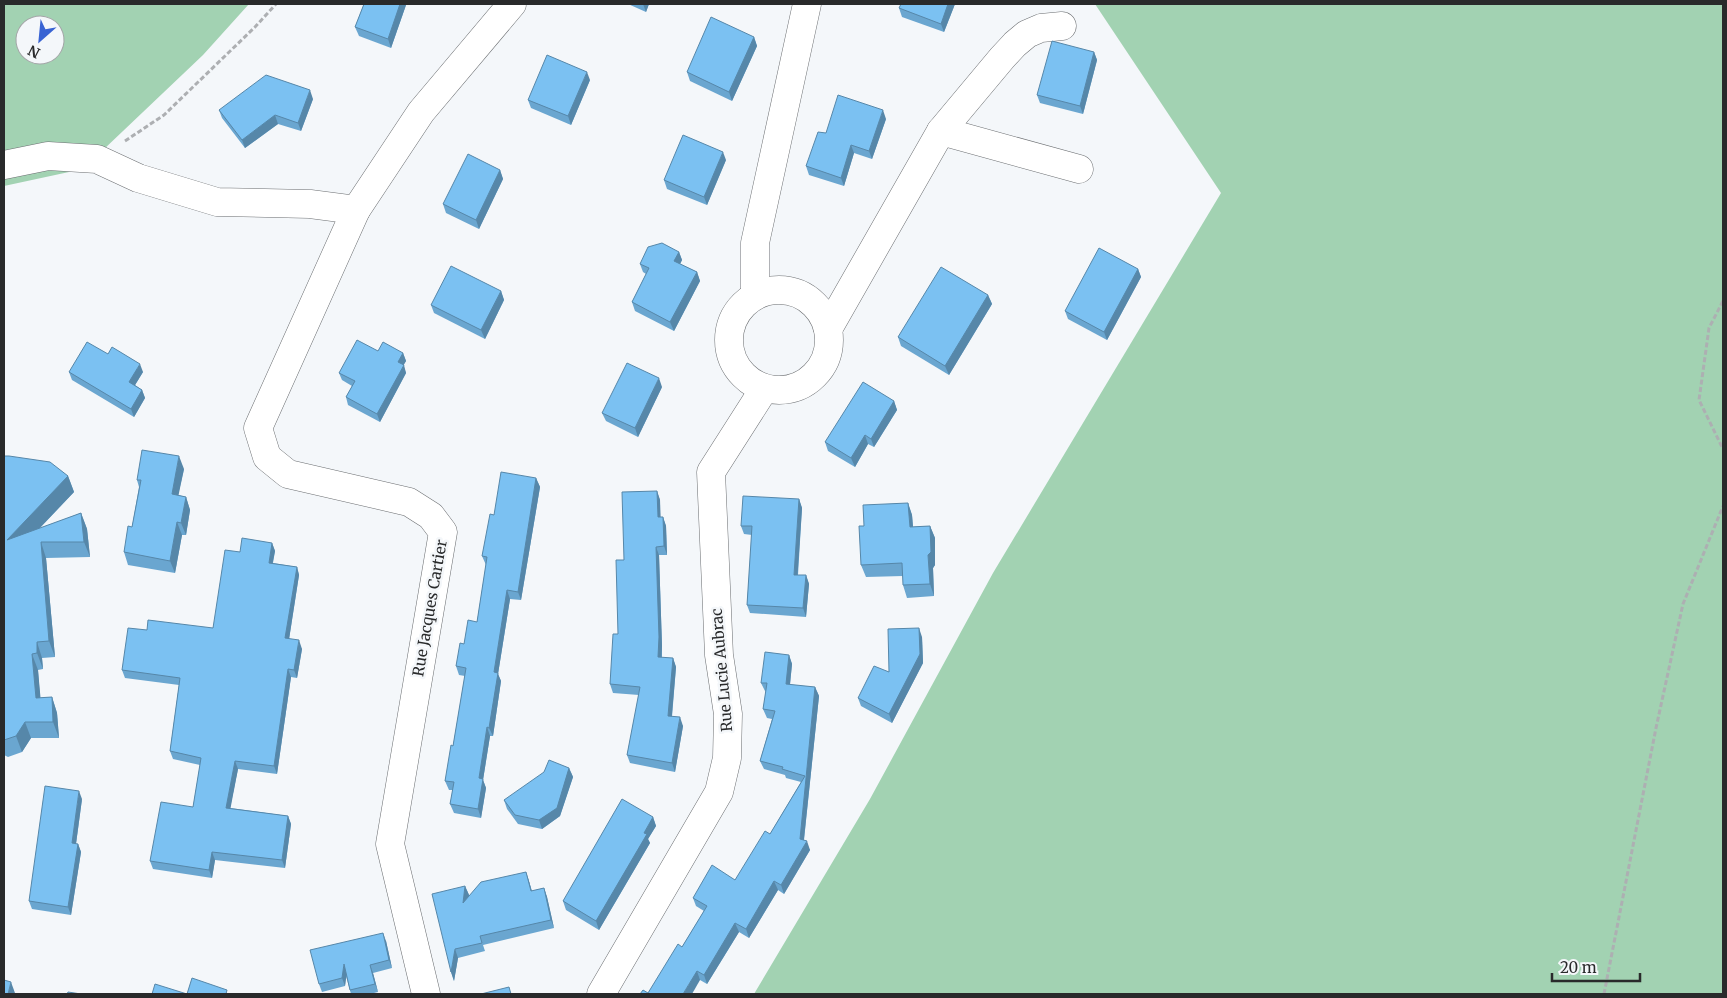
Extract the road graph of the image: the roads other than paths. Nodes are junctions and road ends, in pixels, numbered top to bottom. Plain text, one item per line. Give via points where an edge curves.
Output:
1 (512, 4) edge
2 (807, 4) edge
3 (1062, 26) dead end
4 (941, 131) junction
5 (4, 165) edge
6 (1079, 169) dead end
7 (356, 210) junction
8 (755, 295) junction
9 (828, 329) junction
10 (764, 389) junction
11 (426, 994) edge
12 (601, 994) edge

1 - 7 street, Rue Jacques Cartier via 421,112
2 - 8 street via 755,243
3 - 4 street via 1041,28 1015,44
4 - 6 street
4 - 9 street
5 - 7 street via 48,156 97,159 138,178 217,202 310,204
7 - 11 street, Rue Jacques Cartier via 258,428 267,457 288,474 409,502 431,516 443,532 390,844
8 - 9 street via 776,289 796,292 822,312
8 - 10 street via 736,311 728,338 730,356 742,374
9 - 10 street via 830,342 822,368 809,380 789,389
10 - 12 street, Rue Lucie Aubrac via 711,472 719,655 728,714 727,758 719,792

